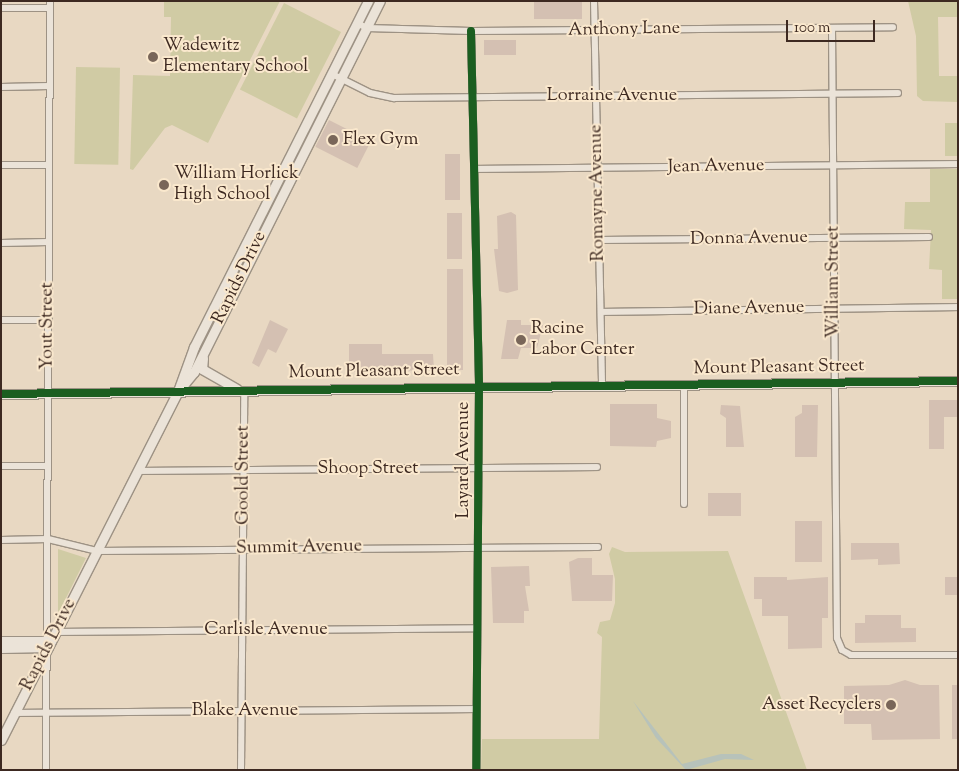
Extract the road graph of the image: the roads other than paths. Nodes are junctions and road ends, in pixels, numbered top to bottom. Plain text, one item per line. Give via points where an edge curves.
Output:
1 (368, 1) edge
2 (380, 1) edge
3 (594, 1) edge
4 (50, 5) edge
5 (1, 8) edge
6 (358, 23) junction
7 (893, 27) dead end
8 (367, 28) junction
9 (832, 28) junction
10 (594, 30) junction
11 (471, 31) junction
12 (332, 74) junction
13 (341, 78) junction
14 (49, 86) junction
15 (1, 87) edge
16 (898, 93) dead end
17 (833, 94) junction
18 (596, 96) junction
19 (472, 97) junction
20 (958, 164) edge
21 (1, 165) edge
22 (49, 165) junction
23 (833, 166) junction
24 (598, 168) junction
25 (474, 169) junction
26 (928, 237) dead end
27 (834, 238) junction
28 (599, 240) junction
29 (1, 242) edge
30 (48, 242) junction
31 (958, 307) edge
32 (834, 308) junction
33 (601, 312) junction
34 (1, 320) edge
35 (48, 320) junction
36 (203, 352) junction
37 (958, 381) edge
38 (835, 383) junction
39 (602, 384) junction
40 (684, 384) junction
41 (479, 385) junction
42 (241, 390) junction
43 (178, 391) junction
44 (1, 394) edge
45 (48, 394) junction
46 (1, 466) edge
47 (48, 466) junction
48 (597, 467) dead end
49 (478, 468) junction
50 (244, 470) junction
51 (138, 471) junction
52 (684, 504) dead end
53 (48, 539) junction
54 (1, 540) edge
55 (479, 546) junction
56 (598, 547) dead end
57 (243, 549) junction
58 (97, 551) junction
59 (477, 628) junction
60 (242, 630) junction
61 (56, 632) junction
62 (1, 641) edge
63 (49, 643) junction
64 (1, 648) edge
65 (958, 655) edge
66 (476, 710) junction
67 (242, 712) junction
68 (46, 713) junction
69 (14, 714) junction
70 (1, 740) edge
71 (46, 770) edge
72 (241, 770) edge
73 (476, 770) edge

1 - 6 street, Rapids Drive
2 - 8 street, Rapids Drive
3 - 10 street, Romayne Avenue
4 - 5 street
4 - 14 street, Yout Street
6 - 8 street, Anthony Lane
6 - 12 street, Rapids Drive
7 - 9 street, Anthony Lane
8 - 11 street, Anthony Lane
8 - 13 street, Rapids Drive
9 - 10 street, Anthony Lane
9 - 17 street, William Street
10 - 11 street, Anthony Lane
10 - 18 street, Romayne Avenue
11 - 19 street, Layard Avenue
12 - 13 street, Lorraine Avenue
12 - 43 street, Rapids Drive via 194,347
13 - 19 street, Lorraine Avenue via 386,97
13 - 36 street, Rapids Drive
14 - 15 street
14 - 22 street, Yout Street
16 - 17 street, Lorraine Avenue
17 - 18 street, Lorraine Avenue
17 - 23 street, William Street
18 - 19 street, Lorraine Avenue
18 - 24 street, Romayne Avenue
19 - 25 street, Layard Avenue
20 - 23 street, Jean Avenue
21 - 22 street
22 - 30 street, Yout Street
23 - 24 street, Jean Avenue
23 - 27 street, William Street
24 - 25 street, Jean Avenue
24 - 28 street, Romayne Avenue
25 - 41 street, Layard Avenue
26 - 27 street, Donna Avenue
27 - 28 street, Donna Avenue
27 - 32 street, William Street
28 - 33 street, Romayne Avenue
29 - 30 street
30 - 35 street, Yout Street
31 - 32 street, Diane Avenue
32 - 33 street, Diane Avenue
32 - 38 street, William Street
33 - 39 street, Romayne Avenue
34 - 35 street
35 - 45 street, Yout Street
36 - 42 street via 202,369
36 - 43 street, Rapids Drive
37 - 38 street, Mount Pleasant Street
38 - 40 street, Mount Pleasant Street
38 - 65 street, William Street via 837,638 846,654
39 - 40 street, Mount Pleasant Street
39 - 41 street, Mount Pleasant Street
40 - 52 street
41 - 42 street, Mount Pleasant Street
41 - 49 street, Layard Avenue
42 - 43 street, Mount Pleasant Street
42 - 50 street, Goold Street
43 - 45 street, Mount Pleasant Street
43 - 51 street, Rapids Drive
44 - 45 street, Mount Pleasant Street
45 - 47 street, Yout Street
46 - 47 street
47 - 53 street, Yout Street
48 - 49 street, Shoop Street
49 - 50 street, Shoop Street
49 - 55 street, Layard Avenue
50 - 51 street, Shoop Street
50 - 57 street, Goold Street
51 - 58 street, Rapids Drive
53 - 54 street, Summit Avenue
53 - 58 street, Summit Avenue
53 - 63 street, Yout Street
55 - 56 street, Summit Avenue
55 - 57 street, Summit Avenue
55 - 59 street, Layard Avenue
57 - 58 street, Summit Avenue
57 - 60 street, Goold Street
58 - 61 street, Rapids Drive
59 - 60 street, Carlisle Avenue
59 - 66 street, Layard Avenue
60 - 61 street, Carlisle Avenue
60 - 67 street, Goold Street
61 - 63 street, Rapids Drive
62 - 63 street
63 - 64 street
63 - 68 street, Yout Street
63 - 69 street, Rapids Drive
66 - 67 street, Blake Avenue
66 - 73 street, Layard Avenue
67 - 68 street, Blake Avenue
67 - 72 street, Goold Street
68 - 69 street, Blake Avenue
68 - 71 street, Yout Street
69 - 70 street, Rapids Drive

